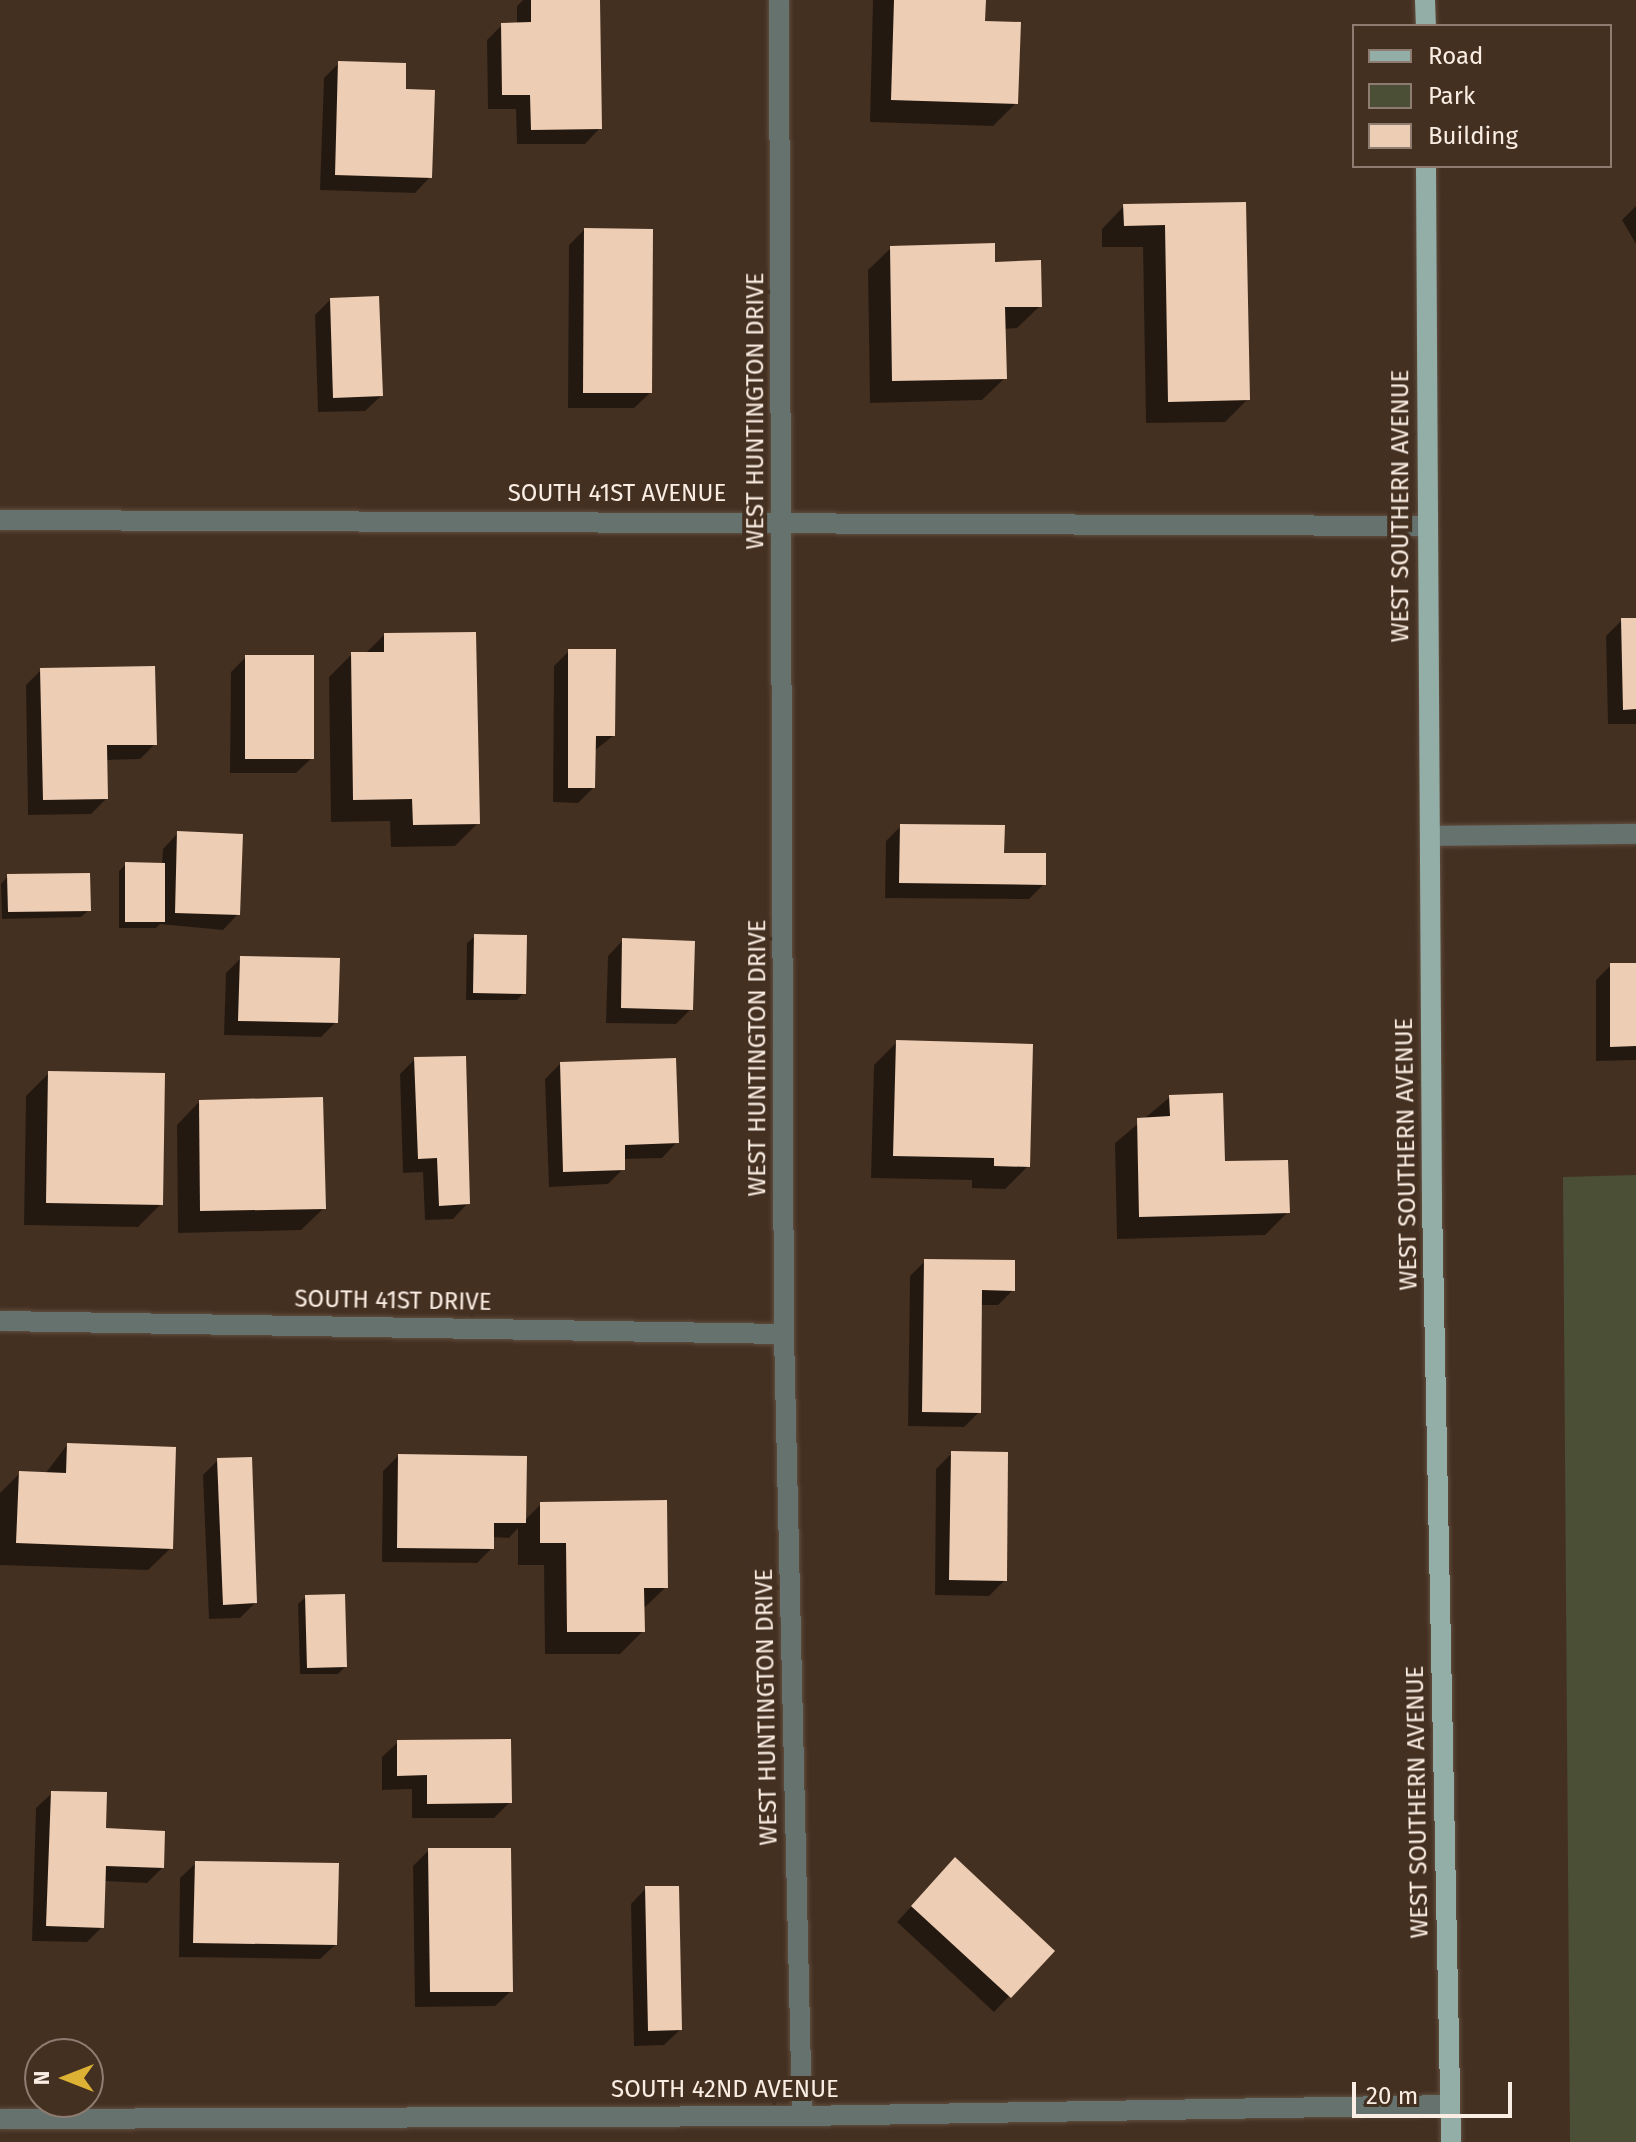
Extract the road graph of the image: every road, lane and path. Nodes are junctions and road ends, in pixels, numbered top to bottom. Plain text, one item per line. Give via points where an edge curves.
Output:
1 (779, 0) edge
2 (1425, 0) edge
3 (1426, 24) edge
4 (1426, 168) edge
5 (0, 520) edge
6 (784, 520) junction
7 (1427, 526) junction
8 (1636, 834) edge
9 (1430, 836) junction
10 (0, 1321) edge
11 (784, 1334) junction
12 (1450, 2105) junction
13 (802, 2116) junction
14 (0, 2119) edge
15 (1451, 2142) edge

1 - 6 street, WEST HUNTINGTON DRIVE
2 - 3 main road
4 - 7 main road, WEST SOUTHERN AVENUE
5 - 6 street, SOUTH 41ST AVENUE
6 - 7 street, SOUTH 41ST AVENUE
6 - 11 street, WEST HUNTINGTON DRIVE
7 - 9 main road, WEST SOUTHERN AVENUE
8 - 9 street
9 - 12 main road, WEST SOUTHERN AVENUE
10 - 11 street, SOUTH 41ST DRIVE
11 - 13 street, WEST HUNTINGTON DRIVE
12 - 13 street, SOUTH 42ND AVENUE
12 - 15 main road, WEST SOUTHERN AVENUE
13 - 14 street, SOUTH 42ND AVENUE

